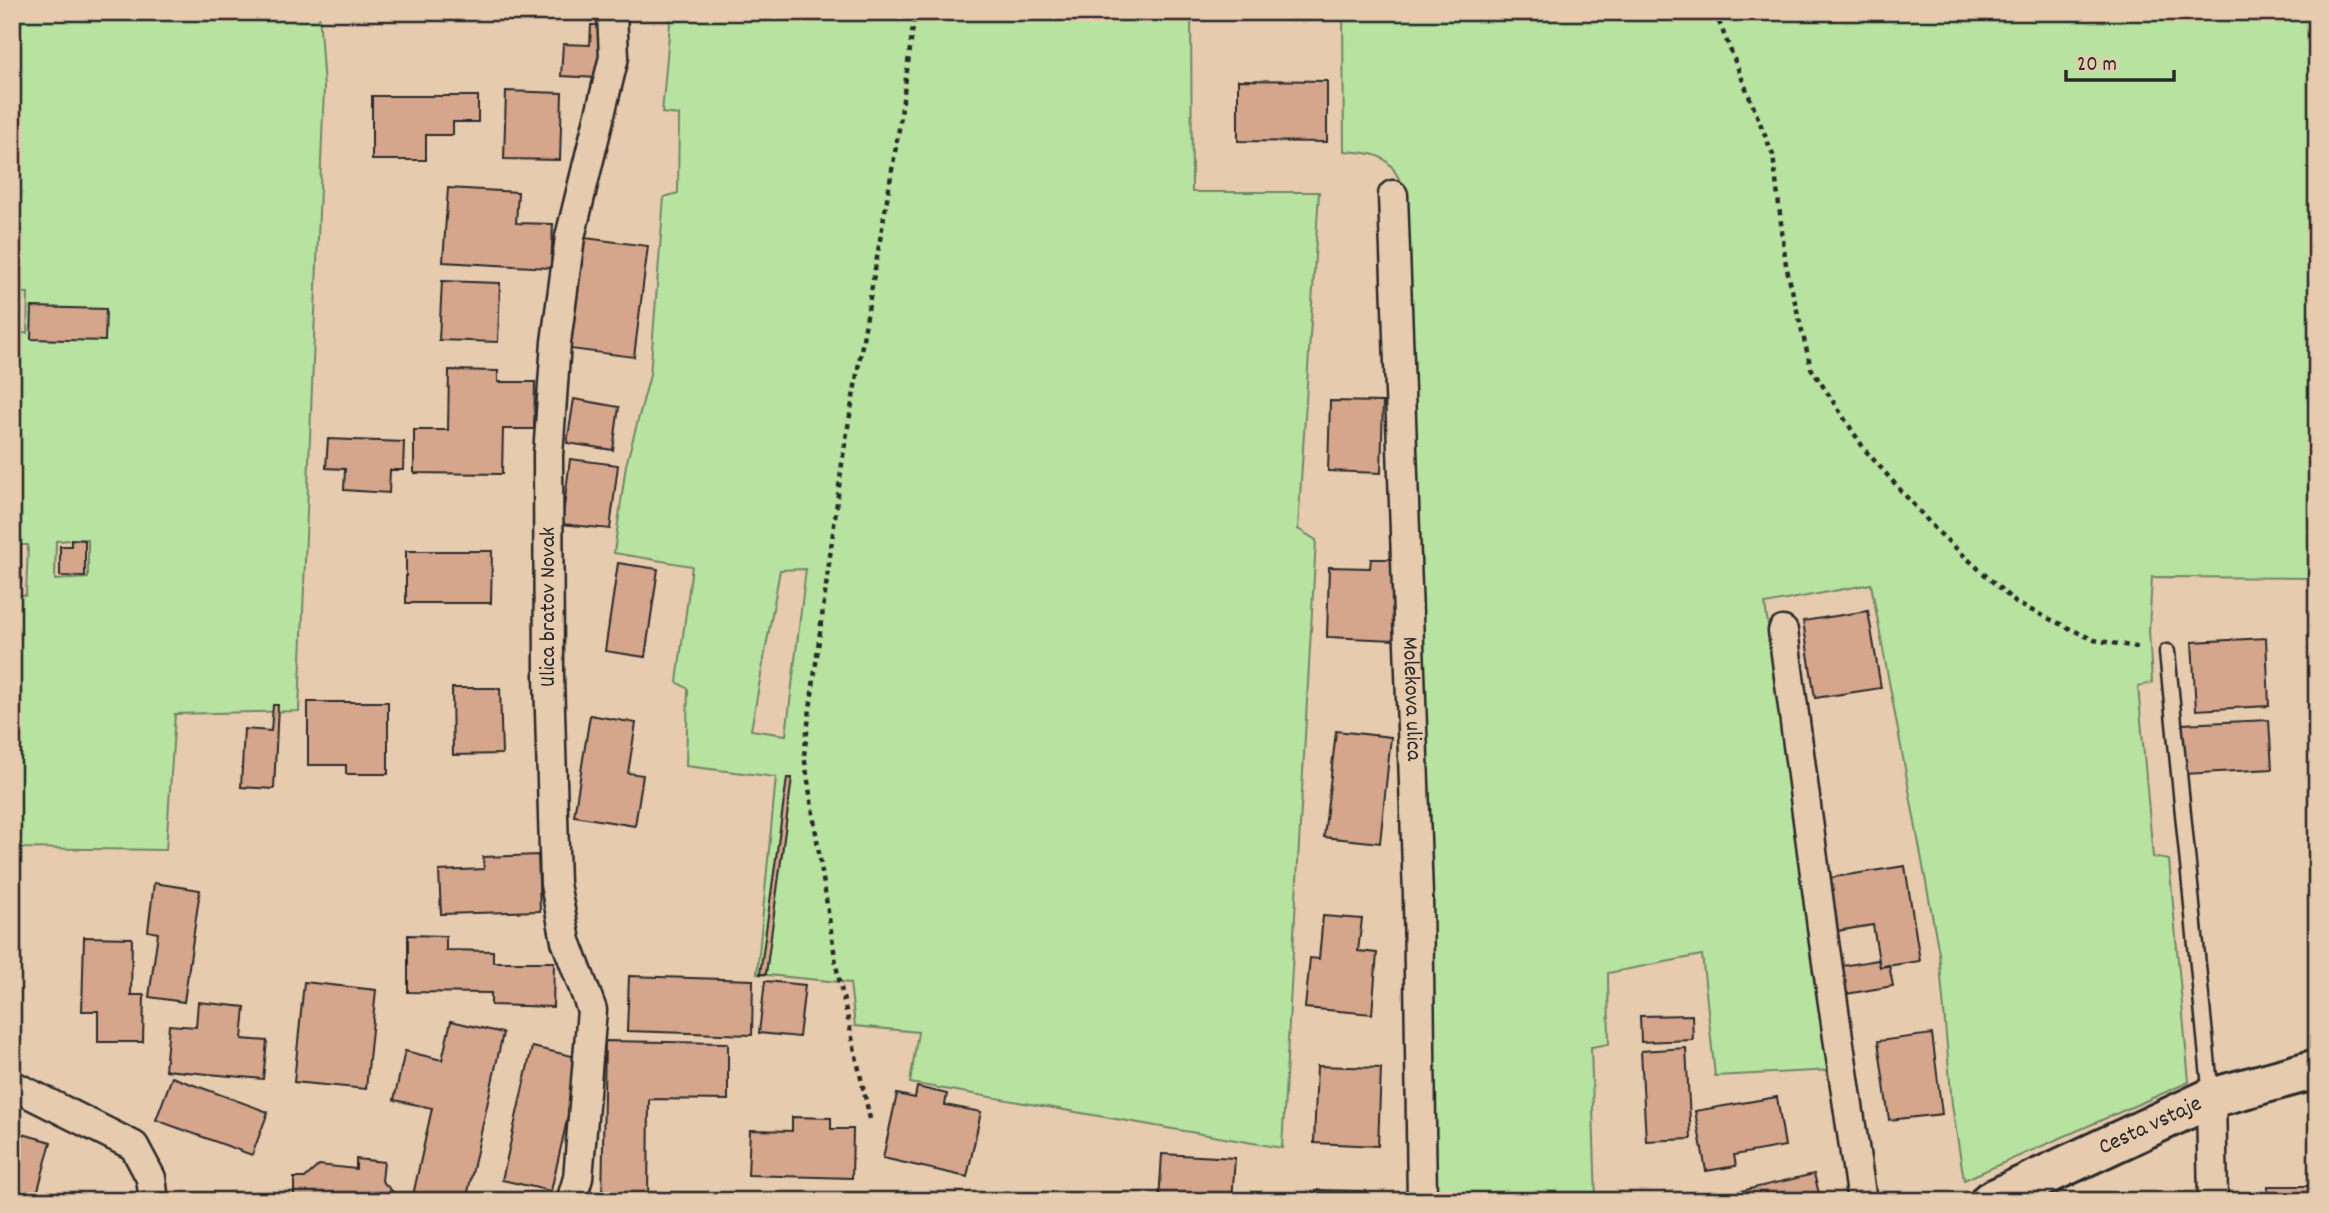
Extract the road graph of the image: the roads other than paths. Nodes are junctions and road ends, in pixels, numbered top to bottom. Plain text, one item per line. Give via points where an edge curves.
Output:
1 (612, 12) edge
2 (1393, 195) dead end
3 (1783, 631) dead end
4 (2167, 652) road end
5 (2317, 1069) edge
6 (12, 1085) edge
7 (2211, 1098) junction
8 (154, 1201) edge
9 (571, 1201) edge
10 (1422, 1201) edge
11 (1862, 1201) edge
12 (1990, 1201) edge
13 (2213, 1201) edge

1 - 9 street, Ulica bratov Novak via 614,57 570,237 548,454 555,884 566,941 592,1010 578,1178
2 - 10 street, Molekova ulica via 1418,896
3 - 11 street
4 - 7 lane
5 - 7 main road, Cesta vstaje
6 - 8 street via 134,1146 151,1178
7 - 12 main road, Cesta vstaje
7 - 13 street

